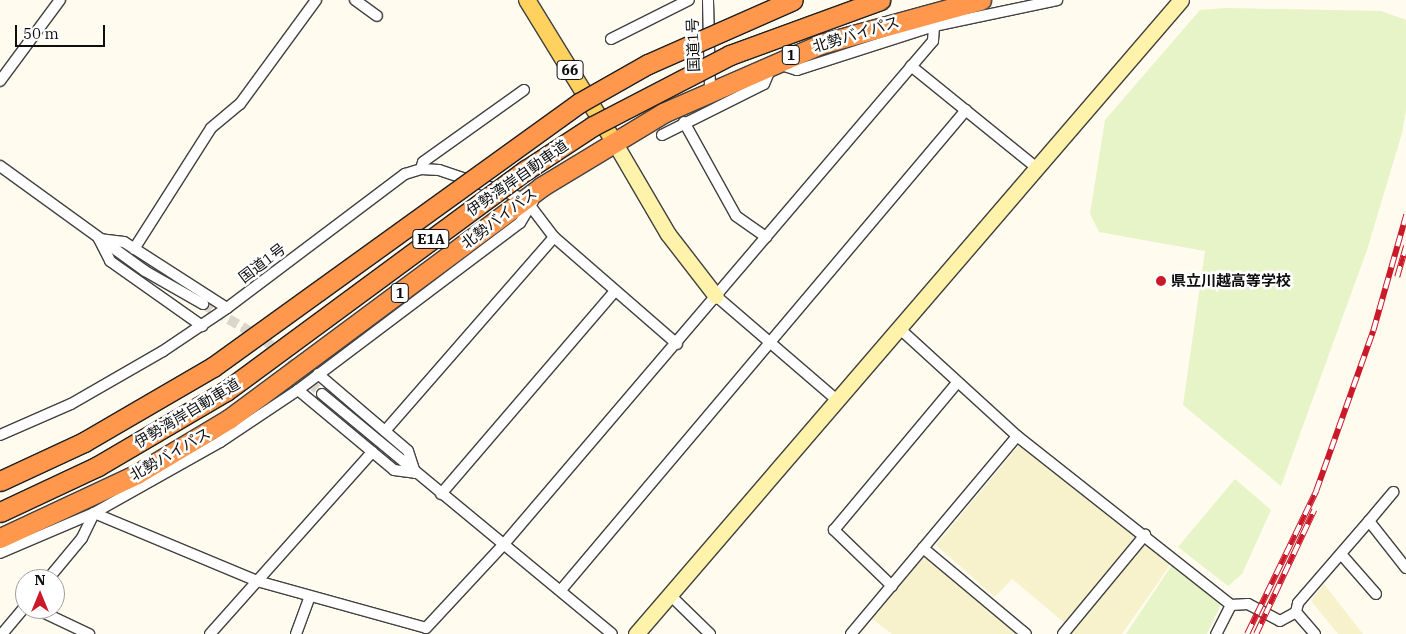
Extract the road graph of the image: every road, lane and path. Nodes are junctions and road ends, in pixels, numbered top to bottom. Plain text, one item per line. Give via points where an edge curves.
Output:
1 (60, 0) edge
2 (316, 0) edge
3 (356, 0) edge
4 (528, 0) edge
5 (689, 0) edge
6 (708, 0) edge
7 (793, 0) edge
8 (880, 0) edge
9 (981, 0) edge
10 (1057, 0) edge
11 (1181, 0) edge
12 (377, 16) dead end
13 (934, 26) junction
14 (611, 39) dead end
15 (773, 62) junction
16 (911, 66) junction
17 (797, 70) junction
18 (0, 81) edge
19 (764, 84) junction
20 (710, 89) junction
21 (524, 90) dead end
22 (966, 110) junction
23 (684, 122) junction
24 (662, 135) dead end
25 (613, 140) junction
26 (0, 166) edge
27 (421, 169) junction
28 (1038, 169) junction
29 (527, 202) junction
30 (554, 237) junction
31 (766, 238) junction
32 (99, 239) junction
33 (134, 249) junction
34 (615, 291) junction
35 (716, 296) junction
36 (203, 304) tunnel mouth
37 (227, 308) junction
38 (202, 326) junction
39 (900, 329) junction
40 (772, 343) junction
41 (677, 344) junction
42 (318, 374) junction
43 (957, 382) junction
44 (298, 390) junction
45 (322, 394) tunnel mouth
46 (838, 401) junction
47 (385, 431) junction
48 (0, 435) edge
49 (1016, 436) junction
50 (372, 452) junction
51 (415, 473) junction
52 (0, 481) edge
53 (1394, 492) dead end
54 (441, 494) junction
55 (0, 512) edge
56 (94, 513) junction
57 (1369, 521) junction
58 (1145, 535) junction
59 (0, 538) edge
60 (504, 544) junction
61 (923, 548) junction
62 (0, 553) edge
63 (1341, 554) junction
64 (1406, 568) edge
65 (56, 569) edge
66 (257, 581) junction
67 (892, 586) junction
68 (561, 590) junction
69 (1376, 594) dead end
70 (670, 595) junction
71 (310, 596) junction
72 (1231, 605) junction
73 (1296, 612) junction
74 (15, 619) edge
75 (57, 619) edge
76 (2, 634) edge
77 (89, 634) edge
78 (210, 634) edge
79 (296, 634) edge
80 (612, 634) edge
81 (636, 634) edge
82 (710, 634) edge
83 (851, 634) edge
84 (1026, 634) edge
85 (1062, 634) edge
86 (1216, 634) edge
87 (1315, 634) edge

1 - 18 street
2 - 33 street via 240,104 211,128
3 - 12 street
4 - 25 main road, 66
5 - 14 street, 国道1号
6 - 20 street, 国道1号
7 - 52 highway, 伊勢湾岸自動車道 / E1A, bridge via 648,64 579,103 213,367 84,442
8 - 55 highway, 伊勢湾岸自動車道 / E1A, bridge via 730,55 593,126 502,187 226,391 98,466
9 - 15 highway, 北勢バイパス / 1 via 889,23
10 - 13 street
11 - 28 street
13 - 16 street via 933,41
13 - 17 street
15 - 17 street
15 - 19 street
15 - 20 highway, 北勢バイパス / 1
16 - 22 street
16 - 31 street
17 - 19 street
19 - 23 street
20 - 25 highway, 北勢バイパス / 1
21 - 27 street, 国道1号 via 423,162
22 - 28 street
22 - 40 street
23 - 24 street
23 - 31 street via 736,216
25 - 29 highway, 北勢バイパス / 1 via 542,187
25 - 35 street via 668,234
26 - 32 street
27 - 29 street via 439,170
27 - 37 street, 国道1号 via 405,174
28 - 39 street
29 - 30 street
29 - 42 street via 520,223
29 - 59 highway, 北勢バイパス / 1 via 229,419 129,478
30 - 34 street
30 - 47 street
31 - 35 street
32 - 33 street via 117,239
32 - 36 street
32 - 38 street via 110,261
33 - 37 street
34 - 41 street
34 - 54 street
35 - 40 street
35 - 41 street
37 - 38 street, 国道1号
38 - 48 street, 国道1号 via 121,377
39 - 43 street
39 - 46 street
40 - 46 street
40 - 68 street
41 - 60 street
42 - 44 street
42 - 47 street
43 - 49 street
43 - 67 street via 834,530
44 - 50 street
44 - 56 street via 220,442
45 - 51 street
46 - 70 street
47 - 51 street via 408,451
49 - 58 street
49 - 61 street
50 - 51 street via 394,470
50 - 66 street
51 - 54 street
53 - 57 street
54 - 60 street
56 - 62 street
56 - 65 street via 82,538
56 - 66 street
57 - 63 street
57 - 64 street
58 - 72 street
58 - 85 street
60 - 68 street
60 - 71 street via 426,628
61 - 67 street
61 - 84 street
63 - 69 street
63 - 73 street via 1298,603
66 - 71 street
66 - 78 street
67 - 83 street
68 - 80 street
70 - 81 street
70 - 82 street
71 - 79 street
72 - 73 street via 1248,604 1280,620
72 - 86 street
73 - 87 street
74 - 76 street
75 - 77 street

